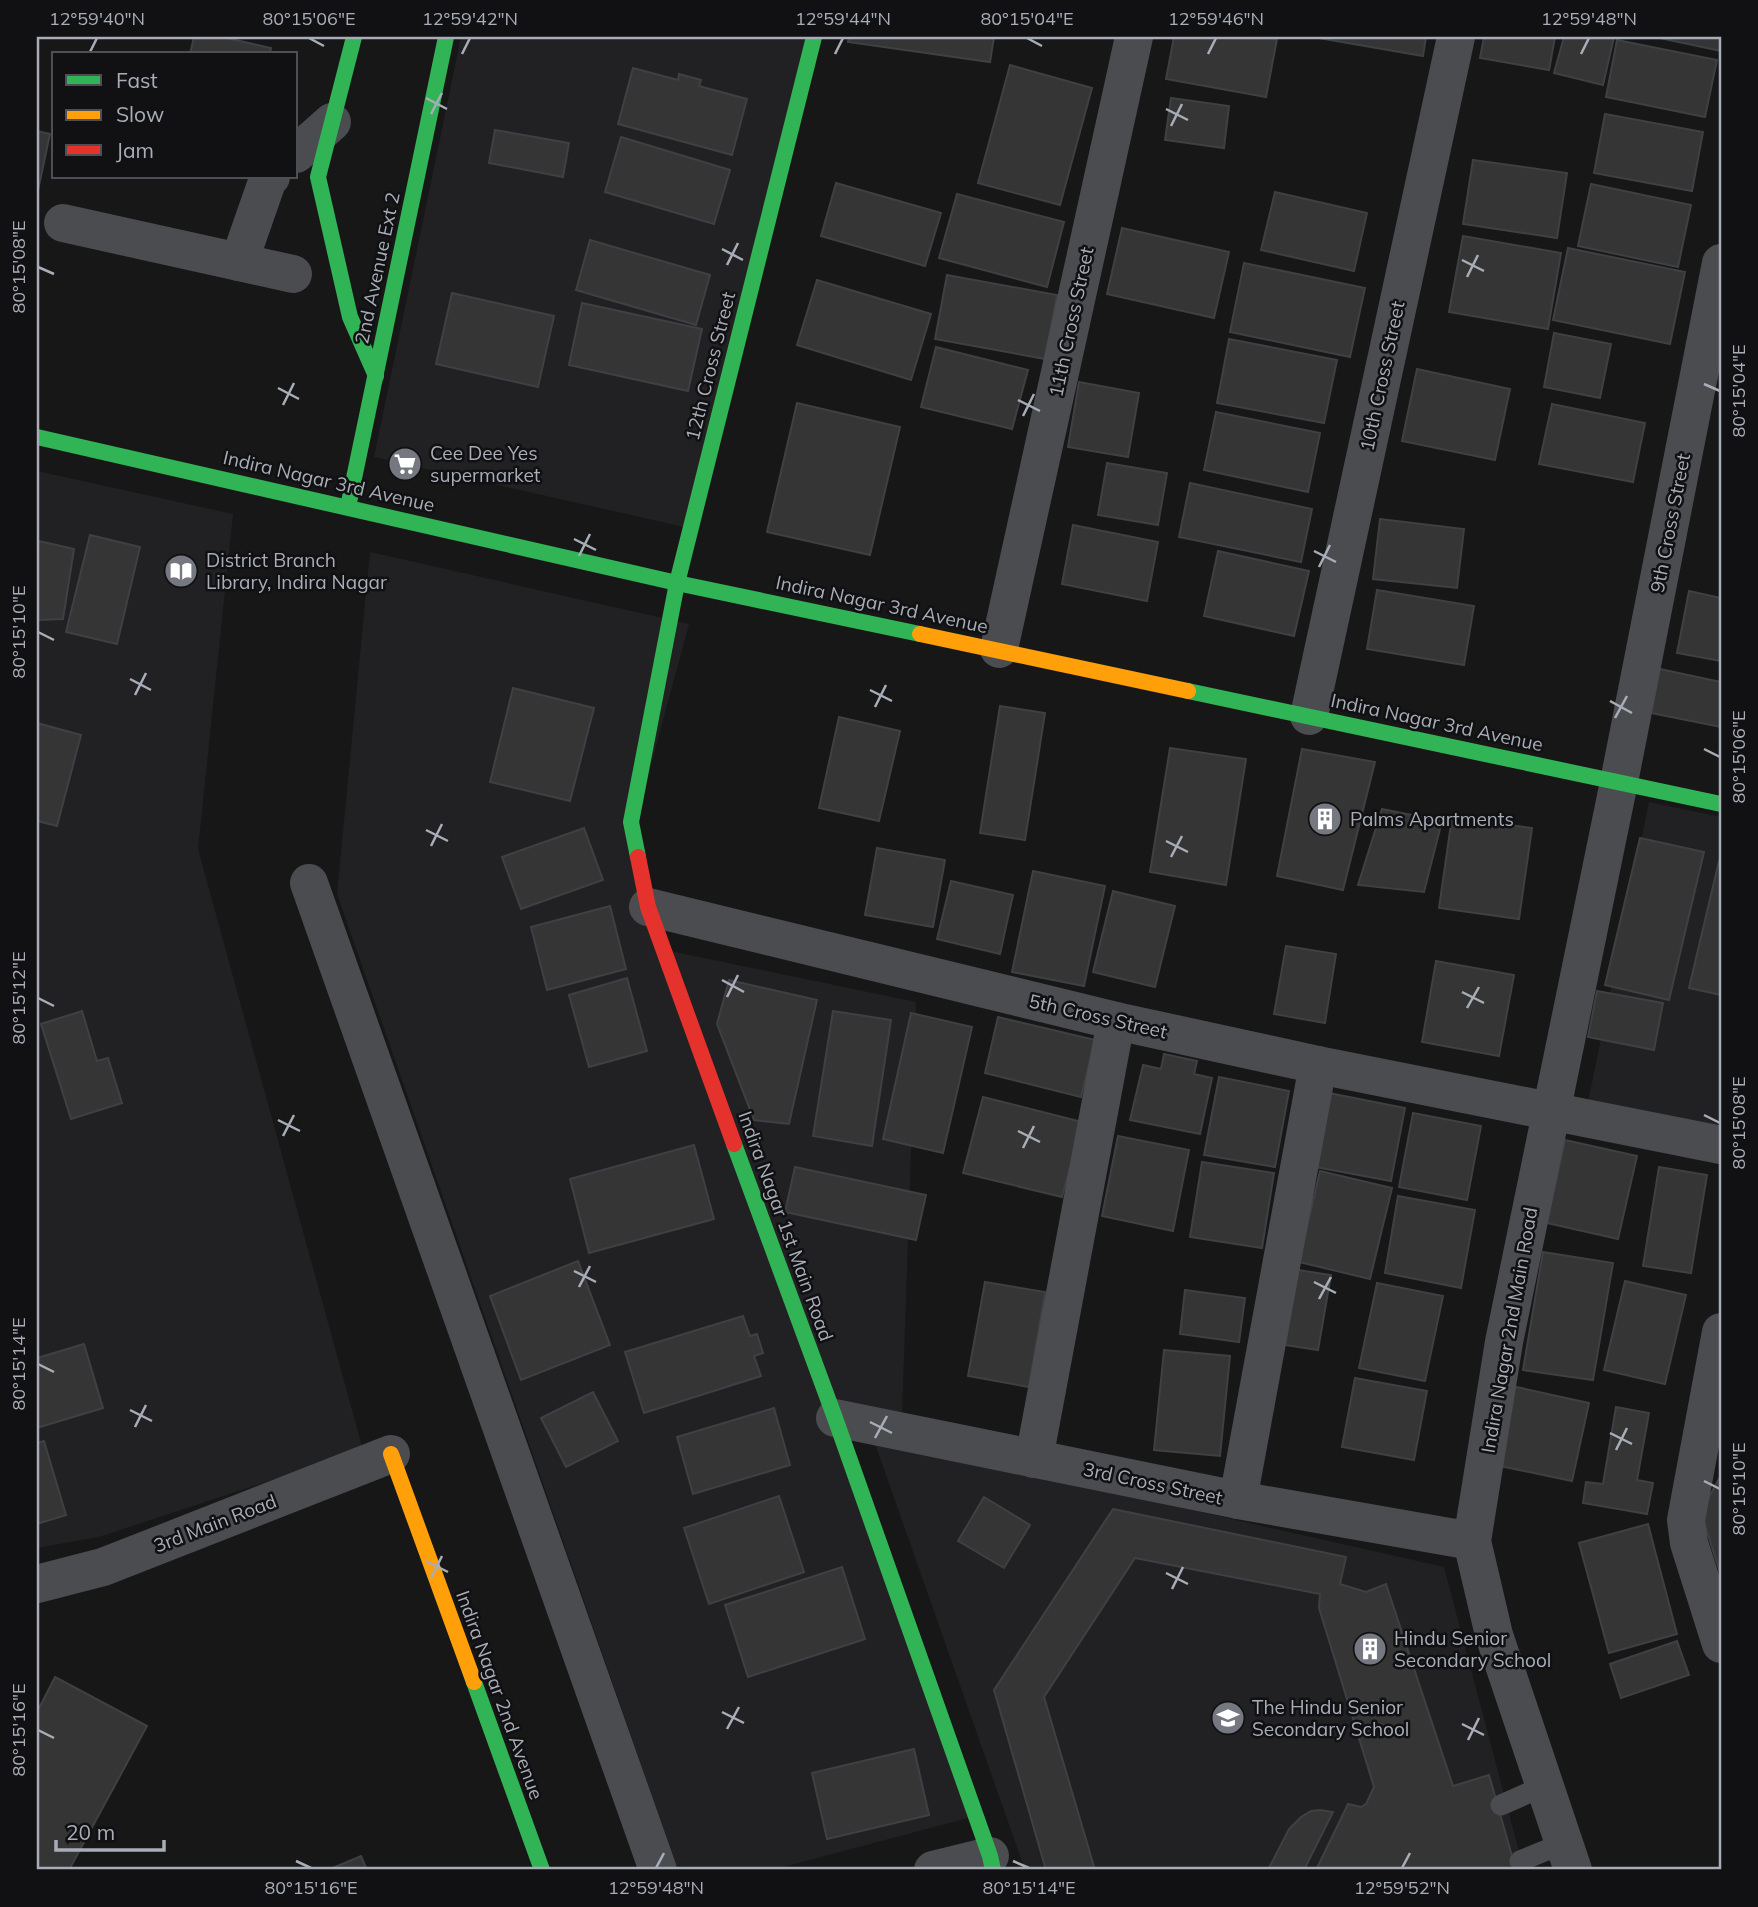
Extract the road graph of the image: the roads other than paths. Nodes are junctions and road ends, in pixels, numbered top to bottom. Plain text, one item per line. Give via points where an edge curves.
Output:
1 (354, 37) edge
2 (446, 37) edge
3 (814, 37) edge
4 (1134, 37) edge
5 (1456, 37) edge
6 (332, 122) joint
7 (307, 166) edge
8 (271, 178) edge
9 (63, 223) dead end
10 (240, 262) junction
11 (1721, 263) edge
12 (293, 274) dead end
13 (376, 376) junction
14 (37, 437) edge
15 (348, 507) junction
16 (677, 583) junction
17 (999, 649) junction
18 (1309, 716) junction
19 (1619, 782) junction
20 (1721, 804) edge
21 (309, 883) dead end
22 (648, 907) junction
23 (1116, 1021) junction
24 (1318, 1065) junction
25 (1551, 1111) junction
26 (1721, 1145) edge
27 (1721, 1332) edge
28 (835, 1418) junction
29 (391, 1454) joint
30 (1034, 1459) junction
31 (1237, 1500) junction
32 (1472, 1541) junction
33 (37, 1584) edge
34 (1721, 1644) edge
35 (1544, 1786) junction
36 (1501, 1805) dead end
37 (1568, 1856) edge
38 (1520, 1861) dead end
39 (991, 1863) edge
40 (542, 1870) edge
41 (658, 1870) edge
42 (933, 1870) edge

1 - 6 street
2 - 13 street, 2nd Avenue Ext 2
3 - 16 street, 12th Cross Street
4 - 17 street, 11th Cross Street
5 - 18 street, 10th Cross Street
6 - 7 street
7 - 13 street via 350,317
8 - 10 street
9 - 10 street
10 - 12 street
11 - 19 street, 9th Cross Street
13 - 15 street, 2nd Avenue Ext 2
14 - 15 street, Indira Nagar 3rd Avenue
15 - 16 street, Indira Nagar 3rd Avenue
16 - 17 street, Indira Nagar 3rd Avenue
16 - 22 street, Indira Nagar 1st Main Road via 631,822
17 - 18 street, Indira Nagar 3rd Avenue
18 - 19 street, Indira Nagar 3rd Avenue
19 - 20 street, Indira Nagar 3rd Avenue
19 - 25 street, Indira Nagar 2nd Main Road
21 - 41 street
22 - 23 street, 5th Cross Street
22 - 28 street, Indira Nagar 1st Main Road
23 - 24 street, 5th Cross Street
23 - 30 street
24 - 25 street, 5th Cross Street
24 - 31 street
25 - 26 street, 5th Cross Street
25 - 32 street, Indira Nagar 2nd Main Road via 1504,1342
27 - 34 street via 1686,1520
28 - 30 street, 3rd Cross Street
28 - 39 street, Indira Nagar 1st Main Road
29 - 33 street, 3rd Main Road via 103,1567
29 - 40 street, Indira Nagar 2nd Avenue
30 - 31 street, 3rd Cross Street
31 - 32 street, 3rd Cross Street
32 - 35 street, Indira Nagar 2nd Main Road via 1494,1635
35 - 36 lane
35 - 37 street, Indira Nagar 2nd Main Road
37 - 38 lane
39 - 42 street

